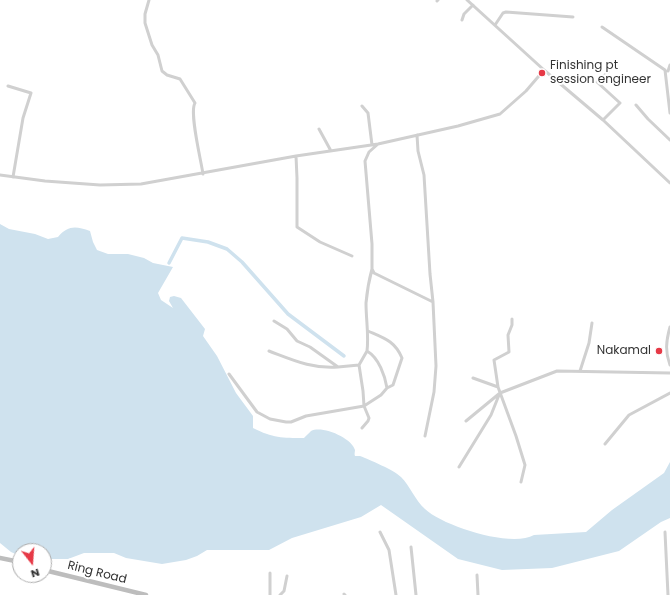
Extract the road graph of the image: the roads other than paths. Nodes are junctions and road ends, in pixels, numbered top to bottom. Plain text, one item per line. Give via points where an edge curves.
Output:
1 (150, 0) edge
2 (467, 0) edge
3 (473, 5) junction
4 (573, 17) dead end
5 (462, 20) dead end
6 (495, 25) junction
7 (602, 27) dead end
8 (670, 65) edge
9 (544, 70) junction
10 (668, 71) edge
11 (608, 72) dead end
12 (8, 86) dead end
13 (636, 105) dead end
14 (362, 106) dead end
15 (670, 113) edge
16 (603, 120) junction
17 (319, 129) dead end
18 (417, 135) junction
19 (670, 140) edge
20 (378, 144) junction
21 (372, 145) junction
22 (330, 151) junction
23 (296, 156) junction
24 (203, 174) junction
25 (0, 176) edge
26 (13, 177) junction
27 (670, 183) edge
28 (352, 256) dead end
29 (372, 269) junction
30 (434, 302) junction
31 (512, 319) dead end
32 (274, 320) dead end
33 (592, 323) dead end
34 (670, 327) edge
35 (368, 331) junction
36 (269, 351) dead end
37 (367, 351) junction
38 (359, 365) junction
39 (670, 366) edge
40 (338, 367) junction
41 (580, 371) junction
42 (229, 374) dead end
43 (670, 374) edge
44 (473, 378) dead end
45 (498, 387) junction
46 (387, 388) junction
47 (500, 393) junction
48 (670, 393) edge
49 (364, 406) junction
50 (466, 421) dead end
51 (362, 428) dead end
52 (425, 436) dead end
53 (605, 444) dead end
54 (459, 467) dead end
55 (521, 482) dead end
56 (380, 532) dead end
57 (665, 532) dead end
58 (412, 546) dead end
59 (0, 558) edge
60 (12, 560) edge
61 (52, 572) edge
62 (270, 572) dead end
63 (477, 575) dead end
64 (287, 576) dead end
65 (146, 595) edge
66 (270, 595) edge
67 (280, 595) edge
68 (396, 595) edge
69 (416, 595) edge
70 (478, 595) edge
71 (668, 595) edge

1 - 24 street via 145,23 162,71 180,79 195,103 194,125
2 - 3 street
3 - 5 street
3 - 6 street
4 - 6 street via 506,12
6 - 9 street
7 - 10 street
8 - 10 street
9 - 16 street
9 - 18 street via 526,91 500,114
10 - 15 street
11 - 16 street via 597,82 620,103
12 - 26 street via 31,93 23,118
13 - 19 street
14 - 21 street via 368,113
16 - 27 street
17 - 22 street
18 - 20 street
18 - 30 street via 424,175
20 - 21 street
20 - 29 street via 369,152 365,161
21 - 22 street
22 - 23 street
23 - 24 street
23 - 28 street via 297,227 320,242
24 - 26 street via 141,184 106,185
25 - 26 street
29 - 30 street via 374,273
29 - 35 street via 366,304
30 - 52 street via 436,366 434,392
31 - 45 street via 508,334 509,352 494,360
32 - 40 street via 287,329 297,341
33 - 41 street
34 - 39 street via 666,346
35 - 37 street
35 - 46 street via 389,341 402,358 393,385
36 - 40 street via 311,366
37 - 38 street
37 - 46 street via 376,361
38 - 40 street
38 - 49 street
41 - 43 street
41 - 47 street via 556,371
42 - 49 street via 256,412 270,419 291,422 306,416
44 - 45 street
45 - 47 street
46 - 49 street
47 - 50 street
47 - 54 street via 491,416
47 - 55 street via 525,465
48 - 53 street via 629,415
49 - 51 street via 369,418
56 - 68 street via 389,550
57 - 71 street
58 - 69 street
59 - 60 main road
61 - 65 main road, Ring Road
62 - 66 street
63 - 70 street
64 - 67 street via 284,591

